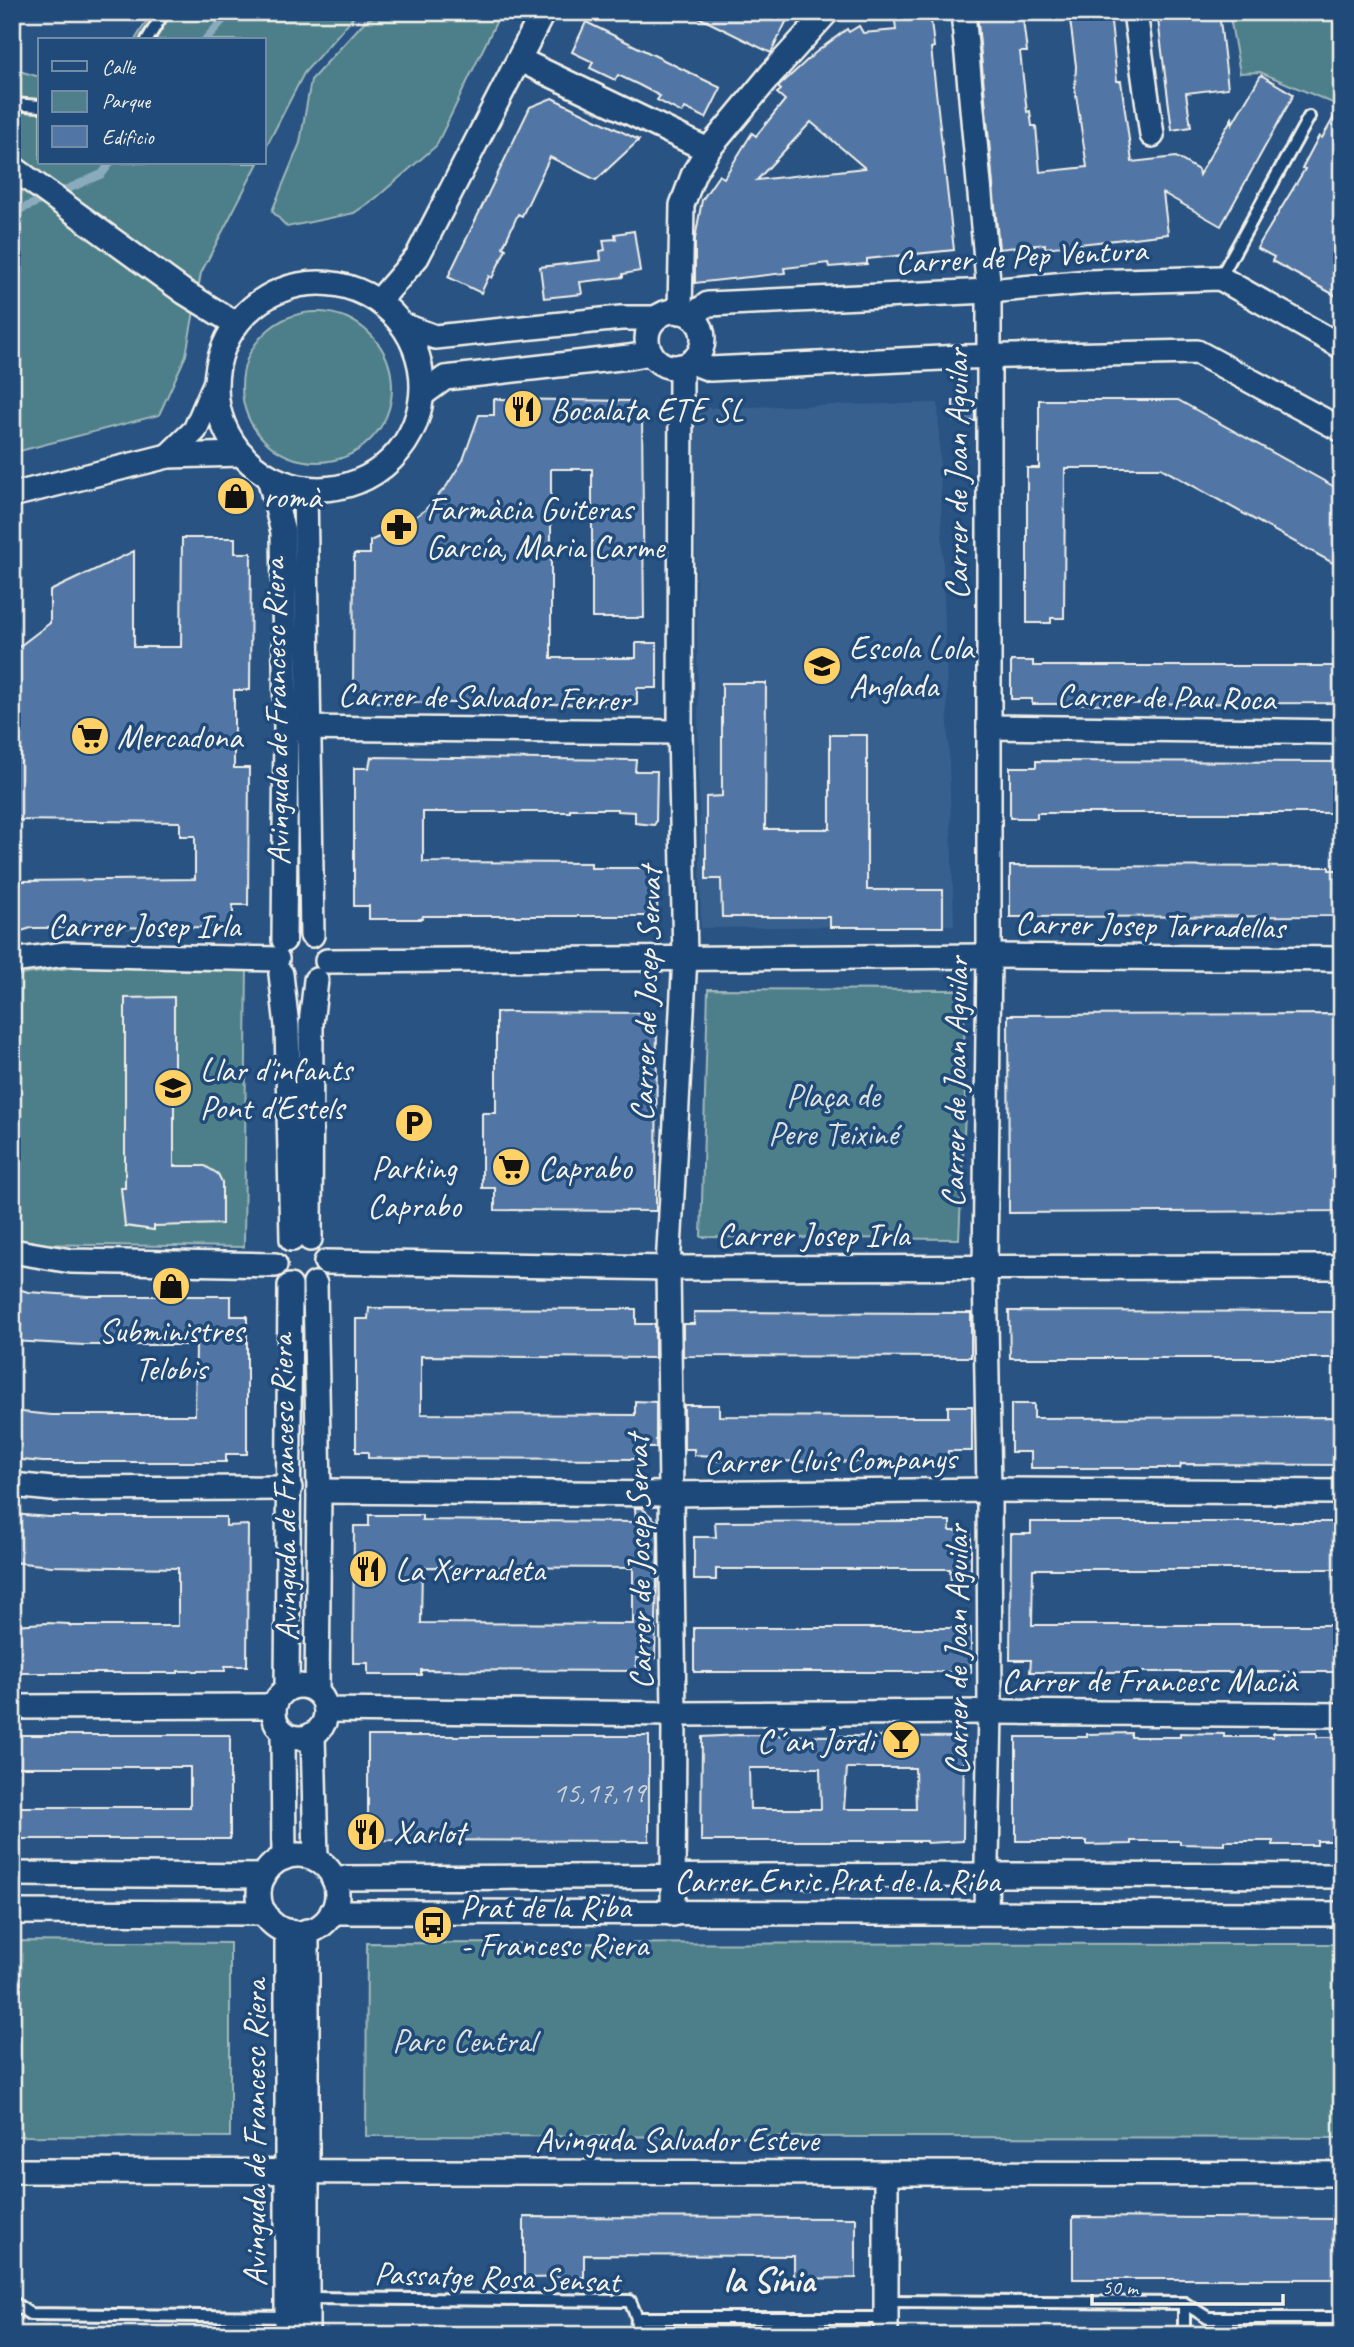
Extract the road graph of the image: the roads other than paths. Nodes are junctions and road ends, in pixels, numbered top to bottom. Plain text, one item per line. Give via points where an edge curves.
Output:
1 (164, 12) edge
2 (543, 12) edge
3 (827, 12) edge
4 (962, 12) edge
5 (1135, 12) edge
6 (148, 38) edge
7 (520, 60) junction
8 (12, 104) edge
9 (38, 106) edge
10 (1309, 117) dead end
11 (1152, 135) dead end
12 (708, 150) junction
13 (12, 167) edge
14 (1220, 278) junction
15 (989, 290) junction
16 (379, 301) junction
17 (685, 314) junction
18 (656, 318) junction
19 (236, 324) junction
20 (403, 325) junction
21 (1342, 347) edge
22 (651, 353) junction
23 (989, 357) junction
24 (686, 364) junction
25 (216, 380) junction
26 (422, 394) junction
27 (1342, 430) edge
28 (242, 454) junction
29 (168, 456) junction
30 (269, 477) junction
31 (305, 488) junction
32 (12, 495) edge
33 (989, 727) junction
34 (296, 728) junction
35 (680, 732) junction
36 (1342, 732) edge
37 (312, 935) junction
38 (989, 956) junction
39 (685, 957) junction
40 (281, 958) junction
41 (1342, 959) edge
42 (12, 961) edge
43 (322, 970) junction
44 (301, 1239) junction
45 (12, 1251) edge
46 (326, 1262) junction
47 (275, 1265) junction
48 (985, 1267) junction
49 (1342, 1267) edge
50 (668, 1268) junction
51 (314, 1284) junction
52 (290, 1286) junction
53 (12, 1485) edge
54 (290, 1488) junction
55 (989, 1490) junction
56 (318, 1491) junction
57 (1342, 1492) edge
58 (671, 1494) junction
59 (281, 1697) junction
60 (321, 1701) junction
61 (12, 1707) edge
62 (990, 1712) junction
63 (674, 1714) junction
64 (1342, 1715) edge
65 (283, 1732) junction
66 (313, 1734) junction
67 (284, 1858) junction
68 (316, 1859) junction
69 (12, 1874) edge
70 (988, 1875) junction
71 (264, 1876) junction
72 (673, 1876) junction
73 (1342, 1877) edge
74 (334, 1878) junction
75 (12, 1912) edge
76 (332, 1912) junction
77 (986, 1912) junction
78 (265, 1913) junction
79 (673, 1914) junction
80 (1342, 1914) edge
81 (297, 1931) junction
82 (12, 2171) edge
83 (297, 2171) junction
84 (886, 2173) junction
85 (1342, 2174) edge
86 (307, 2298) junction
87 (12, 2302) edge
88 (1184, 2303) junction
89 (636, 2318) junction
90 (886, 2318) edge
91 (1342, 2318) edge
92 (287, 2326) edge
93 (307, 2335) edge
94 (636, 2335) edge
95 (1184, 2335) edge

1 - 6 lane
2 - 7 street
3 - 12 street
4 - 15 street, Carrer de Joan Aguilar
5 - 11 street
7 - 12 street
7 - 16 street via 417,257
8 - 9 lane
10 - 14 lane
12 - 17 street via 682,205
13 - 19 street via 184,292
14 - 15 street, Carrer de Pep Ventura
14 - 21 street
15 - 17 street, Carrer de Pep Ventura via 708,304
15 - 23 street, Carrer de Joan Aguilar
16 - 19 street via 351,287 319,282 288,287 259,302
16 - 20 street
17 - 18 street via 664,313
17 - 24 street via 698,322 703,339 702,348
18 - 20 street via 435,337
18 - 22 street via 648,334
19 - 25 street via 222,350
20 - 26 street via 422,370
22 - 24 street via 665,365
22 - 26 street via 445,378
23 - 24 street via 710,369
23 - 27 street via 1198,352
23 - 33 street, Carrer de Joan Aguilar
24 - 35 street, Carrer de Josep Servat
25 - 28 street via 222,419
25 - 29 street via 195,430
26 - 31 street via 414,427 396,455 379,469 338,488
28 - 29 street
28 - 30 street
29 - 32 street
30 - 31 street
30 - 34 street, Avinguda de Francesc Riera via 284,532
31 - 34 street, Avinguda de Francesc Riera
33 - 36 street, Carrer de Pau Roca
33 - 38 street, Carrer de Joan Aguilar
34 - 35 street, Carrer de Salvador Ferrer
34 - 37 street, Avinguda de Francesc Riera
34 - 40 street, Avinguda de Francesc Riera
35 - 39 street, Carrer de Josep Servat
37 - 40 street via 298,933
37 - 43 street via 324,946
38 - 39 street, Carrer Josep Tarradellas
38 - 41 street, Carrer Josep Tarradellas
38 - 48 street, Carrer de Joan Aguilar
39 - 43 street, Carrer Josep Tarradellas
39 - 50 street, Carrer de Josep Servat
40 - 42 street, Carrer Josep Irla via 65,954
40 - 43 street via 286,980 301,985
40 - 44 street, Avinguda de Francesc Riera
43 - 44 street via 311,1024
44 - 46 street via 320,1247
44 - 47 street via 280,1247
45 - 47 street via 82,1262
46 - 50 street, Carrer Josep Irla
46 - 51 street
47 - 52 street via 279,1278
48 - 49 street, Carrer Josep Irla
48 - 50 street, Carrer Josep Irla
48 - 55 street, Carrer de Joan Aguilar
50 - 58 street, Carrer de Josep Servat
51 - 52 street
51 - 56 street, Avinguda de Francesc Riera
52 - 54 street, Avinguda de Francesc Riera
53 - 54 street via 52,1489
54 - 59 street, Avinguda de Francesc Riera
55 - 57 street, Carrer Lluís Companys
55 - 58 street, Carrer Lluís Companys
55 - 62 street, Carrer de Joan Aguilar
56 - 58 street, Carrer Lluís Companys
56 - 60 street, Avinguda de Francesc Riera
58 - 63 street, Carrer de Josep Servat
59 - 60 street via 304,1686
59 - 61 street
59 - 65 street via 274,1720
60 - 63 street, Carrer de Francesc Macià
60 - 66 street via 322,1726
62 - 63 street, Carrer de Francesc Macià
62 - 64 street, Carrer de Francesc Macià
62 - 70 street, Carrer de Joan Aguilar
63 - 72 street, Carrer de Josep Servat
65 - 66 street via 301,1739
65 - 67 street
66 - 68 street
67 - 68 street
67 - 71 street
68 - 74 street
69 - 71 street
70 - 72 street, Carrer Enric Prat de la Riba
70 - 73 street, Carrer Enric Prat de la Riba
70 - 77 street, Carrer de Joan Aguilar
71 - 78 street via 260,1898
72 - 74 street, Carrer Enric Prat de la Riba
72 - 79 street, Carrer de Josep Servat
74 - 76 street via 337,1891
75 - 78 street
76 - 79 street, Carrer Enric Prat de la Riba
76 - 81 street via 323,1923
77 - 79 street, Carrer Enric Prat de la Riba
77 - 80 street, Carrer Enric Prat de la Riba
78 - 81 street via 277,1926
81 - 83 street, Avinguda de Francesc Riera
82 - 83 street, Avinguda Salvador Esteve
83 - 84 street, Avinguda Salvador Esteve
83 - 86 street, Avinguda de Francesc Riera
83 - 92 street, Avinguda de Francesc Riera
84 - 85 street, Avinguda Salvador Esteve
84 - 90 street
86 - 89 lane, Passatge Rosa Sensat via 630,2301
86 - 93 street, Avinguda de Francesc Riera
87 - 92 lane via 30,2314
88 - 90 lane, Passatge Rosa Sensat
88 - 91 lane, Passatge Rosa Sensat via 1208,2319
88 - 95 lane
89 - 90 lane, Passatge Rosa Sensat
89 - 94 lane

